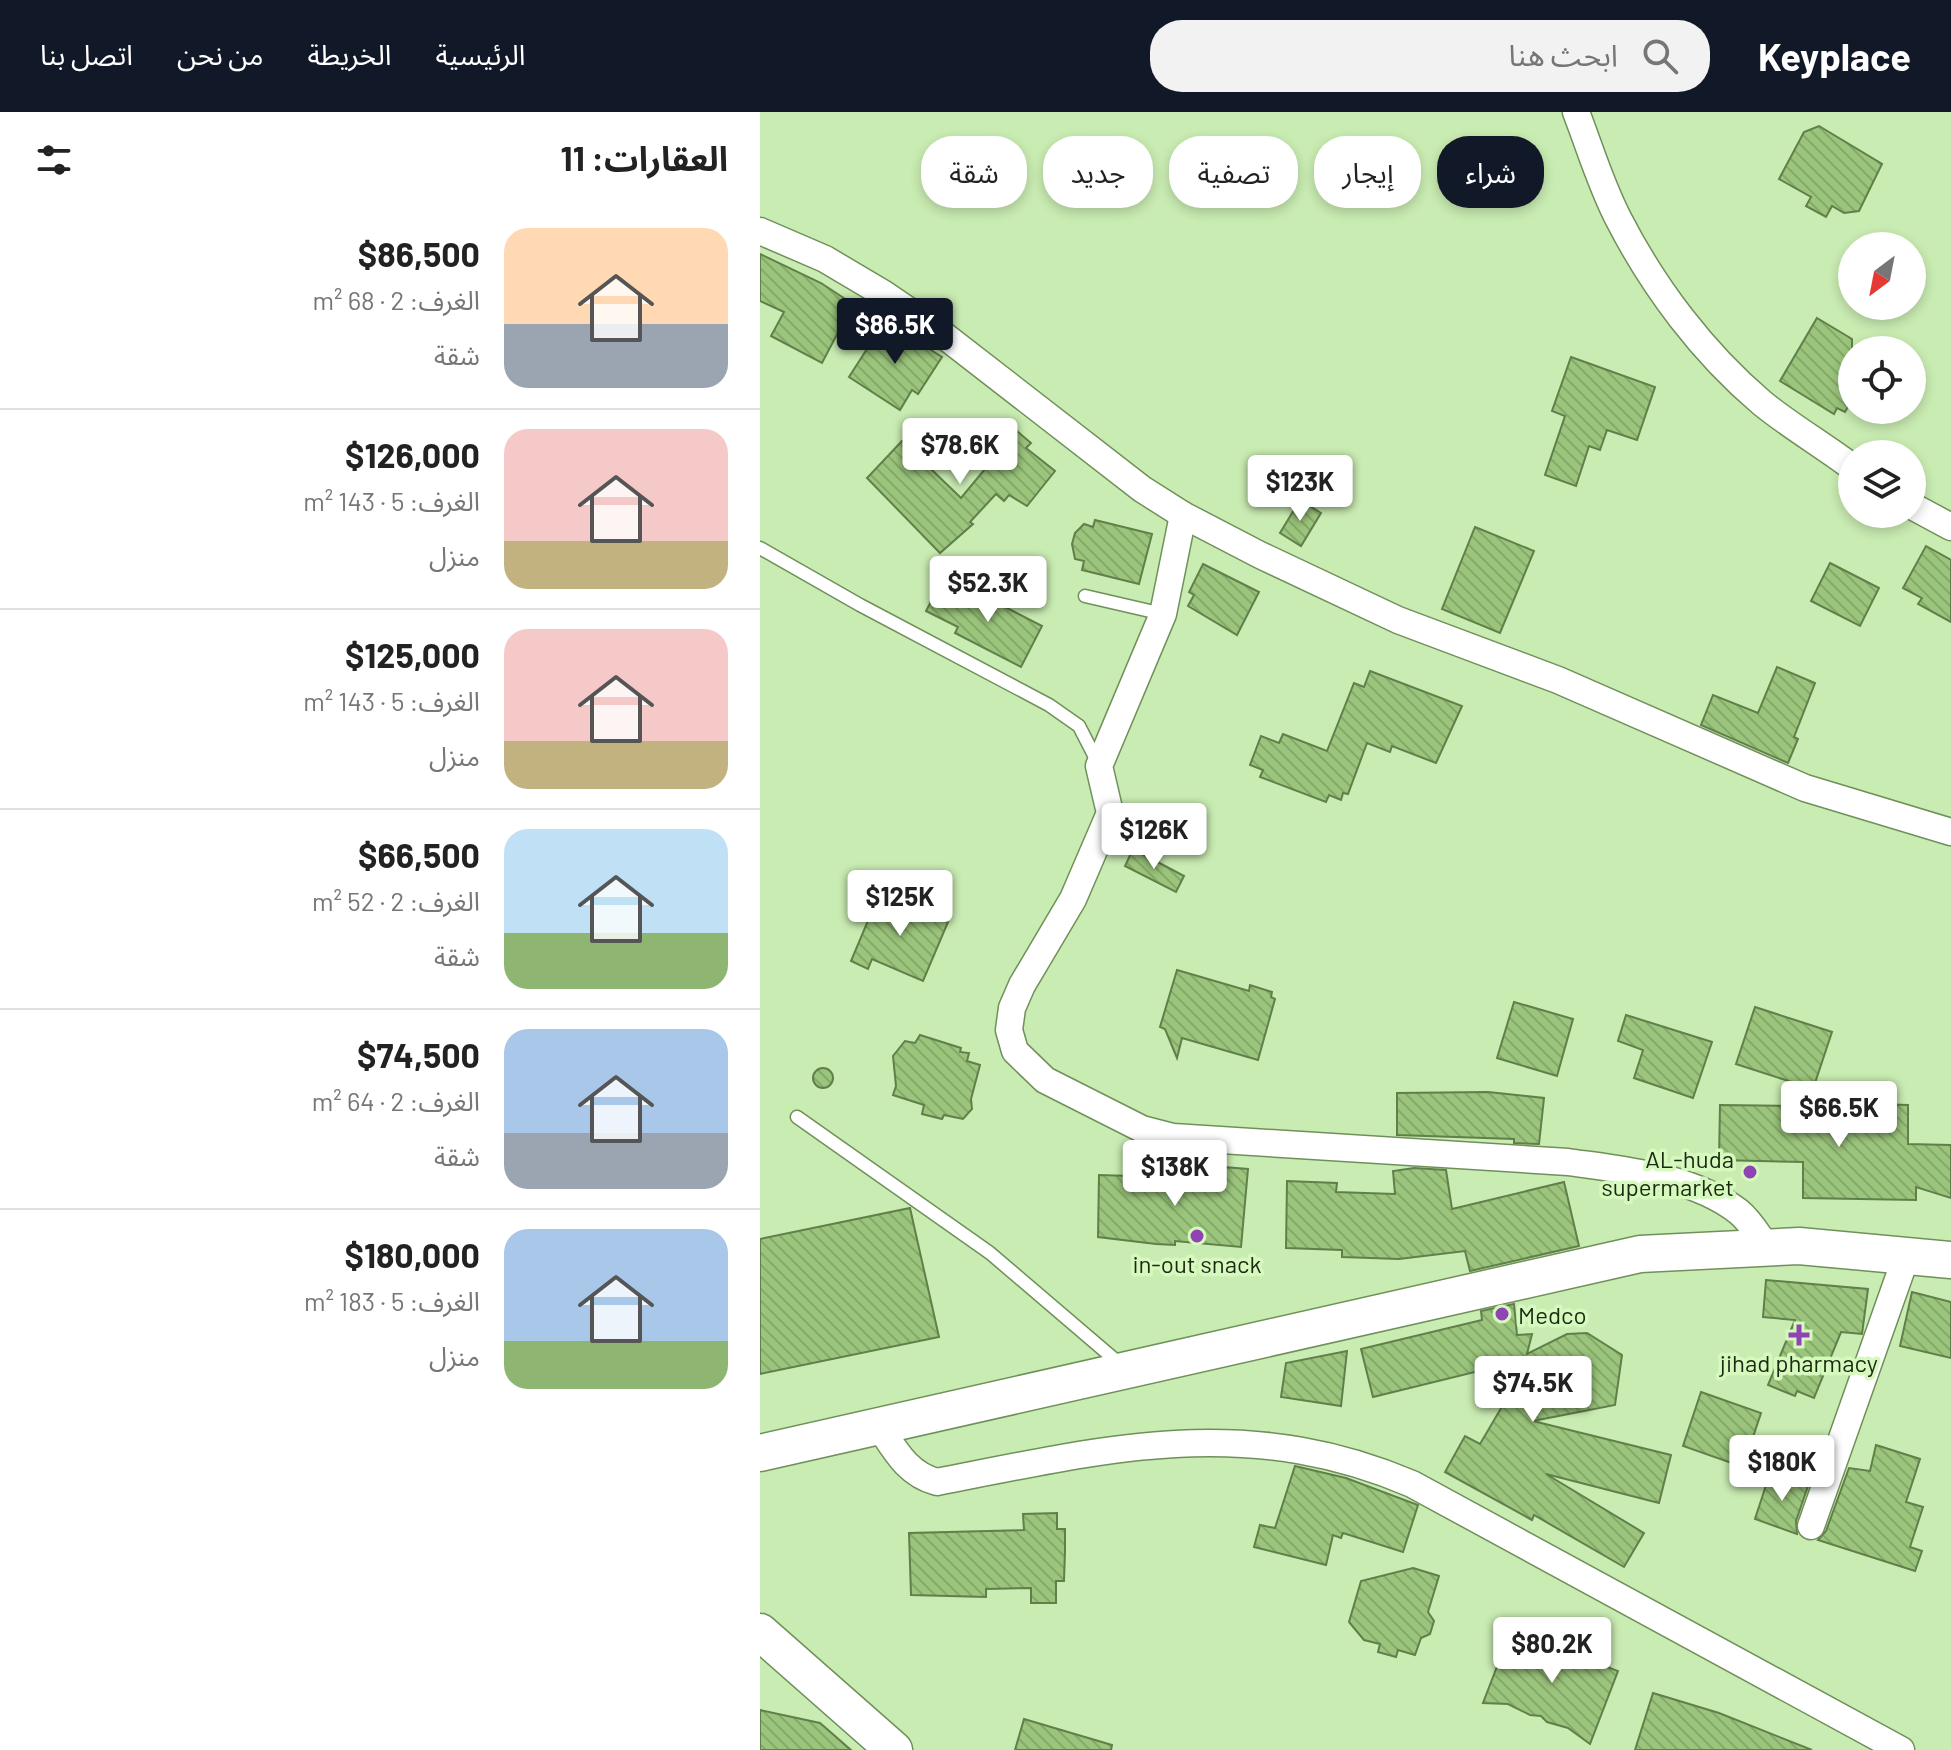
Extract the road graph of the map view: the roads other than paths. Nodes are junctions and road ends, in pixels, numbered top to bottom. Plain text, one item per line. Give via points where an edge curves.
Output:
1 (1576, 112) edge
2 (760, 231) edge
3 (1838, 457) edge
4 (1926, 514) edge
5 (1183, 515) junction
6 (1951, 527) edge
7 (760, 548) edge
8 (1085, 596) dead end
9 (1163, 614) junction
10 (1099, 766) junction
11 (1951, 832) edge
12 (797, 1117) dead end
13 (1766, 1246) junction
14 (1907, 1254) junction
15 (1951, 1260) edge
16 (1125, 1369) junction
17 (879, 1426) junction
18 (760, 1453) edge
19 (1811, 1526) dead end
20 (760, 1632) edge
21 (894, 1750) edge
22 (1901, 1750) edge

1 - 3 street via 1618,218 1685,323 1763,403
2 - 5 street via 825,259 911,312 1105,462
4 - 6 street
5 - 9 street
5 - 11 street via 1450,642 1558,680 1805,788
7 - 10 lane via 1049,705 1079,726
8 - 9 lane
9 - 10 street
10 - 13 street via 1110,813 1073,899 1012,1008 1009,1030 1015,1051 1045,1080 1142,1129 1173,1137 1441,1152 1627,1171 1718,1197 1743,1215
12 - 16 lane via 990,1253
13 - 14 main road
13 - 16 main road via 1587,1263
14 - 15 main road
14 - 19 street
16 - 17 main road
17 - 18 main road
17 - 22 street via 908,1468 937,1482 1065,1457 1189,1441 1298,1448 1373,1469 1412,1484
20 - 21 main road

